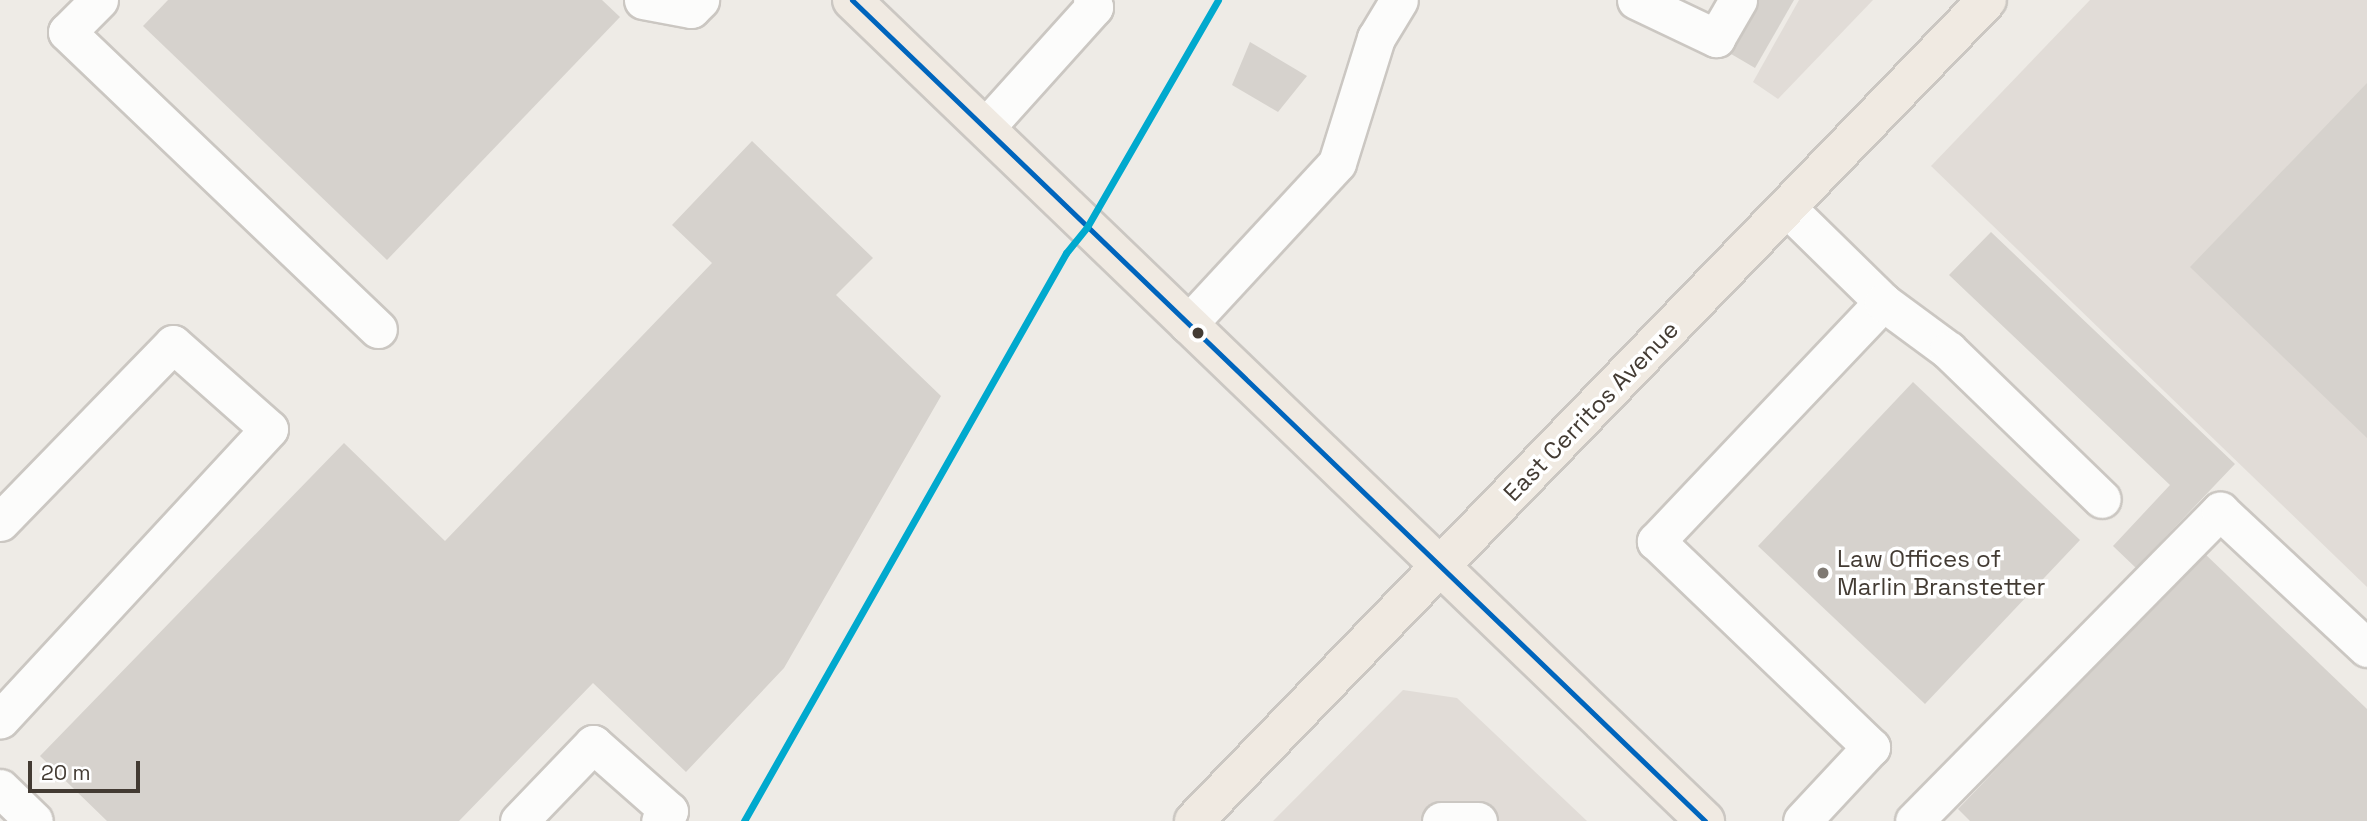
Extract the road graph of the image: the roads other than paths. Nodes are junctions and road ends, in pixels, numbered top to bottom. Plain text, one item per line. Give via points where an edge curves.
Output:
1 (99, 0) edge
2 (643, 0) edge
3 (700, 0) edge
4 (852, 0) edge
5 (1092, 0) edge
6 (1399, 0) edge
7 (1636, 0) edge
8 (1738, 0) edge
9 (1987, 0) edge
10 (985, 128) junction
11 (1787, 208) junction
12 (1883, 302) junction
13 (1188, 324) junction
14 (378, 329) dead end
15 (2102, 499) dead end
16 (0, 522) edge
17 (1441, 567) junction
18 (2367, 648) edge
19 (0, 720) edge
20 (0, 788) edge
21 (34, 821) edge
22 (519, 821) edge
23 (660, 821) edge
24 (1194, 821) edge
25 (1441, 821) edge
26 (1478, 821) edge
27 (1705, 821) edge
28 (1802, 821) edge
29 (1913, 821) edge

1 - 14 lane via 67,32
2 - 3 lane via 691,9
4 - 10 main road
5 - 10 lane via 1094,7
6 - 13 lane via 1376,37 1337,163
7 - 8 lane via 1716,38
9 - 11 main road, East Cerritos Avenue
10 - 13 main road
11 - 12 lane
11 - 17 main road, East Cerritos Avenue
12 - 15 lane via 1948,350
12 - 28 lane via 1656,541 1871,747
13 - 17 main road
16 - 19 lane via 173,344 270,429
17 - 24 main road, East Cerritos Avenue
17 - 27 main road
18 - 29 lane via 2220,511
20 - 21 lane
22 - 23 lane via 593,744 669,811
25 - 26 lane

